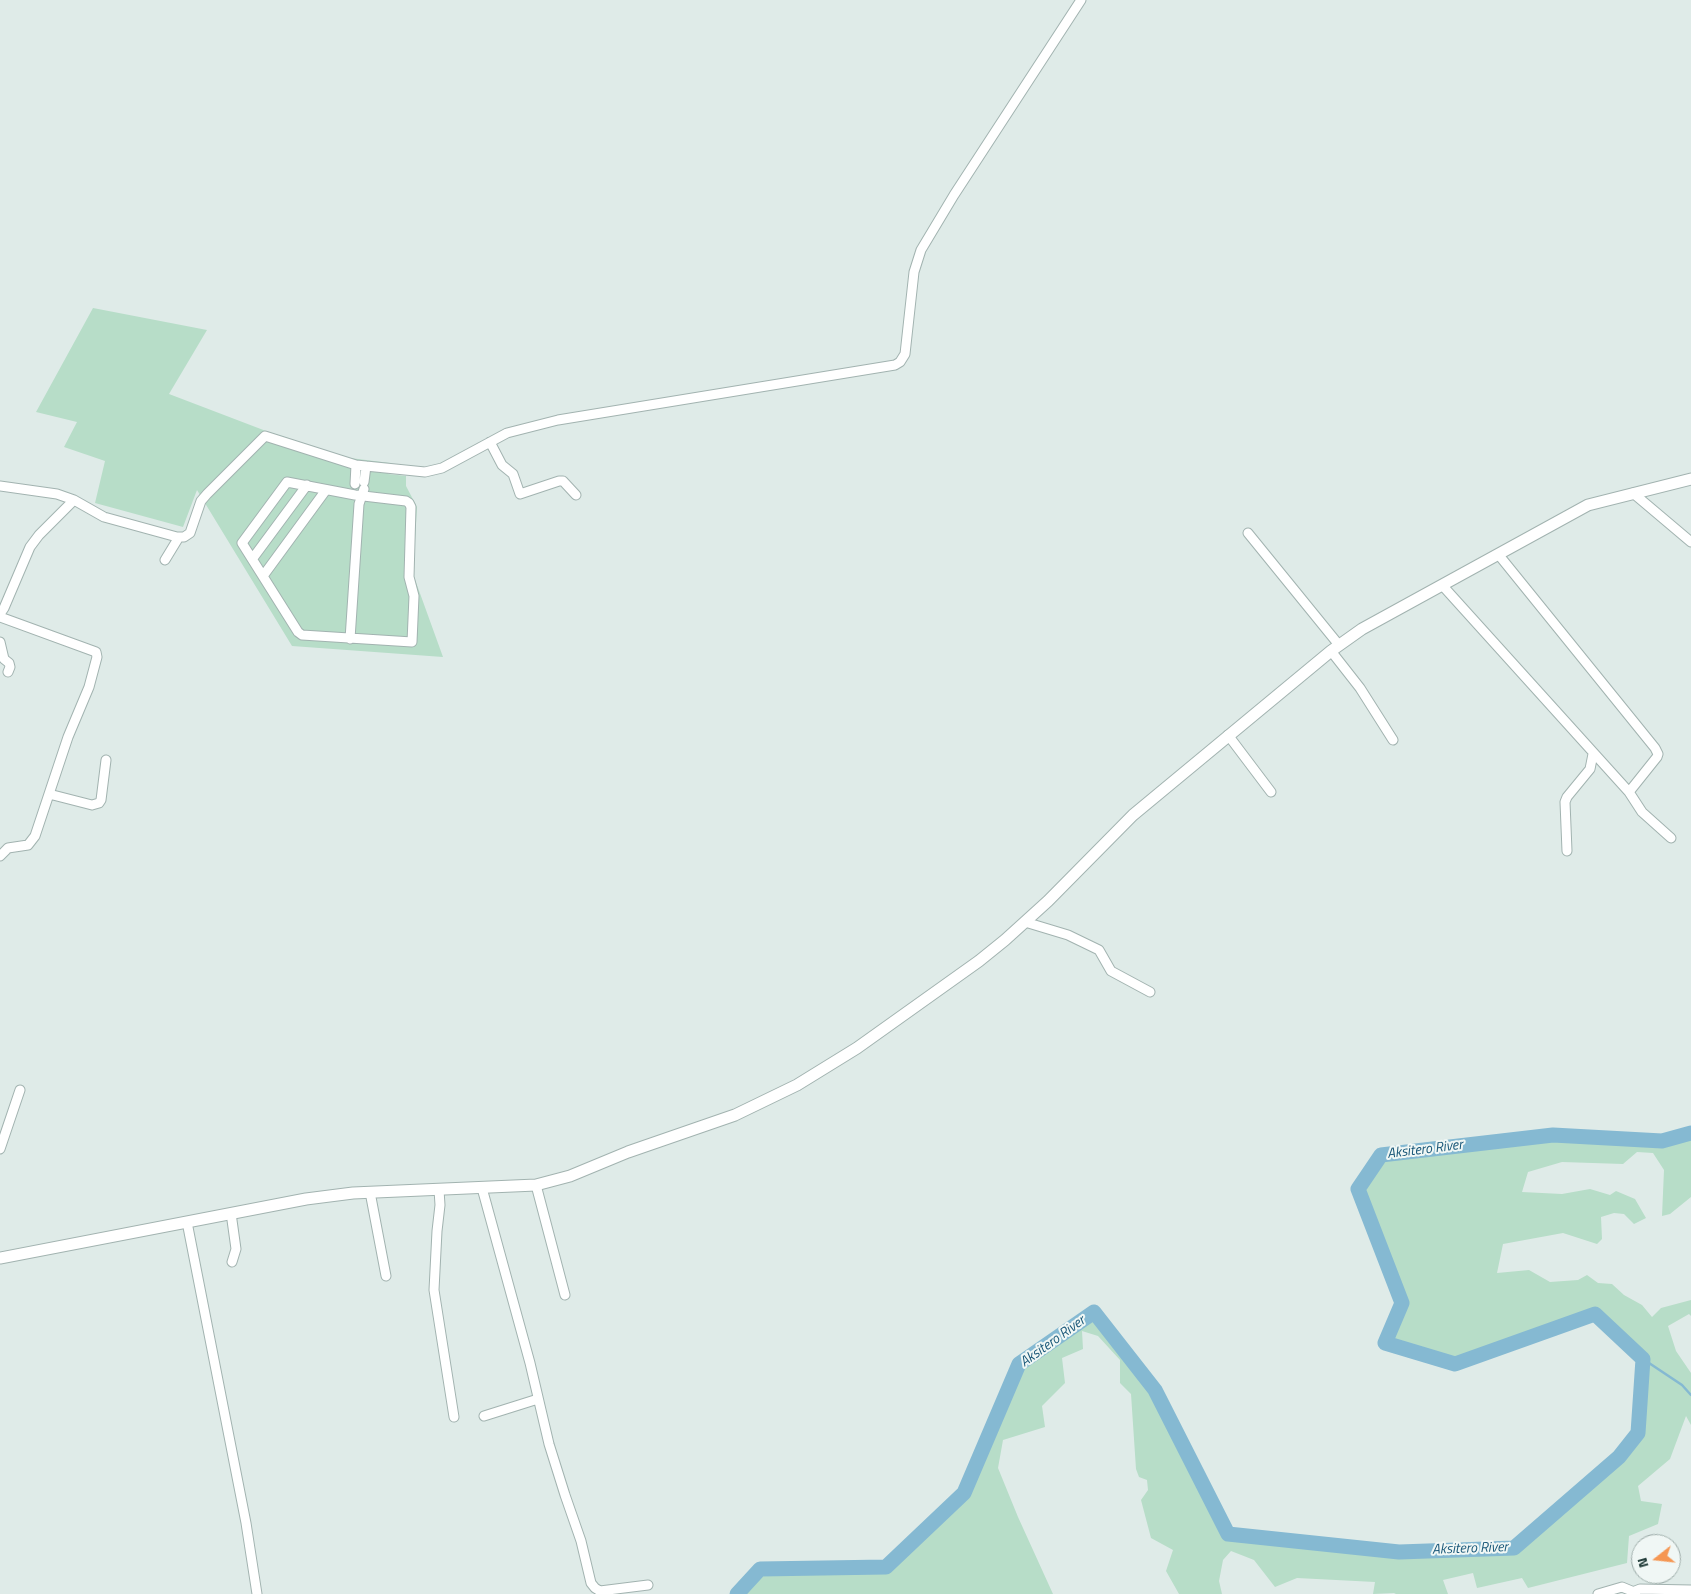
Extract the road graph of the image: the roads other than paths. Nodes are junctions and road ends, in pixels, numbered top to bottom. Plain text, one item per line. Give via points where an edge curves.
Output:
1 (1081, 0) edge
2 (490, 442) junction
3 (356, 465) junction
4 (366, 466) junction
5 (1691, 479) edge
6 (307, 485) junction
7 (0, 486) edge
8 (326, 490) junction
9 (359, 491) junction
10 (1632, 493) junction
11 (576, 495) dead end
12 (74, 500) junction
13 (1248, 533) dead end
14 (179, 537) junction
15 (1691, 542) edge
16 (1498, 554) junction
17 (253, 558) junction
18 (165, 560) dead end
19 (263, 576) junction
20 (1442, 585) junction
21 (0, 615) edge
22 (350, 639) junction
23 (0, 642) edge
24 (1335, 648) junction
25 (8, 672) dead end
26 (1228, 735) junction
27 (1393, 740) dead end
28 (1593, 754) junction
29 (106, 760) dead end
30 (1271, 792) dead end
31 (1629, 792) junction
32 (49, 794) junction
33 (1671, 838) dead end
34 (1567, 852) dead end
35 (0, 856) edge
36 (1025, 922) junction
37 (1150, 992) dead end
38 (20, 1090) dead end
39 (0, 1149) edge
40 (536, 1186) junction
41 (482, 1188) junction
42 (439, 1190) junction
43 (370, 1192) junction
44 (231, 1213) junction
45 (187, 1222) junction
46 (0, 1258) edge
47 (232, 1262) dead end
48 (386, 1276) dead end
49 (565, 1295) dead end
50 (538, 1399) junction
51 (484, 1416) dead end
52 (454, 1417) dead end
53 (648, 1585) dead end
54 (1691, 1590) edge
55 (1634, 1593) edge
56 (257, 1594) edge
57 (1598, 1594) edge

1 - 2 street via 954,195 922,250 914,272 905,354 900,362 889,367 558,420 507,433
2 - 4 street via 442,468 424,472
2 - 11 street via 502,465 513,474 520,494 560,480
3 - 4 street
3 - 9 street
3 - 14 street via 265,436 201,501 190,533
4 - 9 street
5 - 10 street
6 - 8 street
6 - 17 street
6 - 17 street via 287,482 242,541
7 - 12 street via 57,494
8 - 9 street
8 - 19 street
9 - 22 street
9 - 22 street via 406,501 411,507 409,577 414,596 412,641
10 - 15 street
10 - 16 street via 1588,505
12 - 14 street via 104,518
12 - 21 street via 30,547
13 - 24 street
14 - 18 street
16 - 20 street
16 - 31 street via 1655,748 1656,758
17 - 19 street
19 - 22 street via 300,634
20 - 24 street
20 - 28 street
21 - 32 street via 97,654 89,687
23 - 25 street via 4,658 9,663
24 - 26 street
24 - 27 street
26 - 30 street
26 - 36 street via 1133,815
28 - 31 street
28 - 34 street via 1590,769 1566,797
29 - 32 street via 99,803 92,805
31 - 33 street via 1642,812
32 - 35 street via 32,841 24,846 5,849
36 - 37 street via 1068,935 1099,950 1110,971
36 - 40 street via 980,961 882,1031 790,1088 728,1118
38 - 39 street
40 - 41 street
40 - 49 street
41 - 42 street
41 - 50 street
42 - 43 street
42 - 52 street via 434,1290
43 - 44 street via 291,1201
43 - 48 street
44 - 45 street
44 - 47 street via 236,1249
45 - 46 street
45 - 56 street
50 - 51 street
50 - 53 street via 591,1583 600,1591
54 - 55 street via 1645,1589
55 - 57 street via 1622,1587

